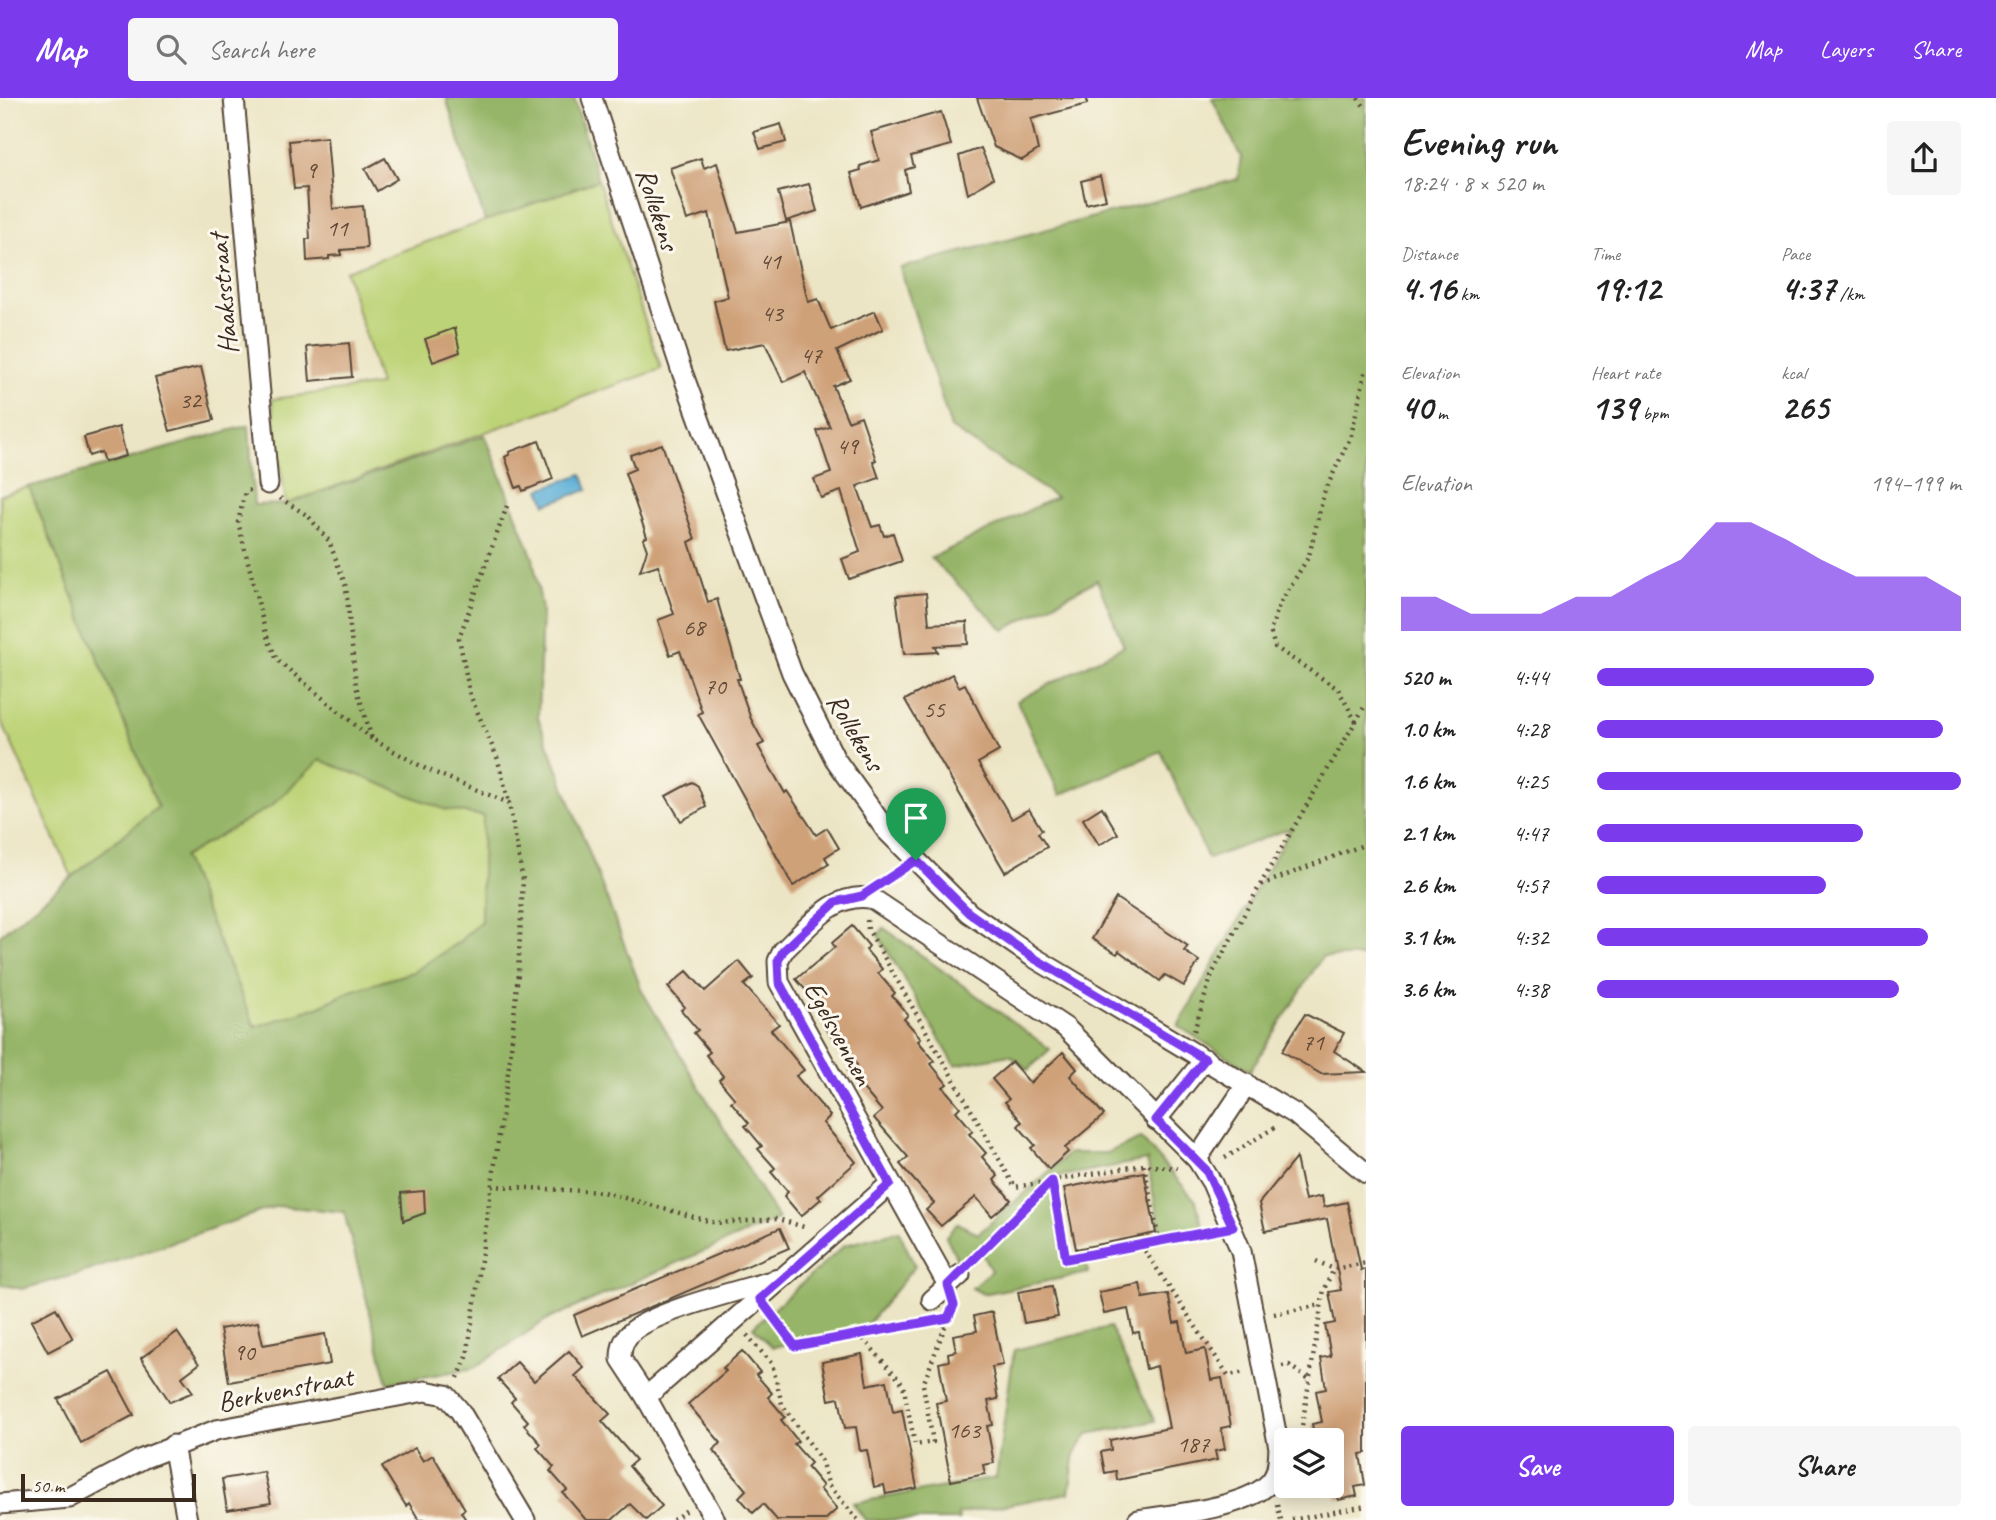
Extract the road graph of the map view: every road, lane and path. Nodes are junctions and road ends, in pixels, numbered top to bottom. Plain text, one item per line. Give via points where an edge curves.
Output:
1 (234, 98) edge
2 (592, 98) edge
3 (1358, 98) edge
4 (1366, 109) edge
5 (1366, 369) edge
6 (268, 484) junction
7 (507, 506) dead end
8 (1366, 704) edge
9 (1356, 722) junction
10 (372, 739) junction
11 (509, 803) junction
12 (1366, 844) edge
13 (916, 860) junction
14 (1260, 885) junction
15 (862, 896) junction
16 (1197, 1054) junction
17 (1247, 1084) junction
18 (1295, 1114) junction
19 (1156, 1120) junction
20 (1201, 1164) junction
21 (1144, 1165) junction
22 (1366, 1173) edge
23 (1052, 1181) junction
24 (890, 1184) junction
25 (492, 1186) junction
26 (841, 1227) junction
27 (1233, 1227) junction
28 (1159, 1241) junction
29 (1142, 1245) junction
30 (1317, 1261) dead end
31 (1366, 1263) edge
32 (1334, 1269) junction
33 (786, 1276) junction
34 (954, 1280) junction
35 (760, 1299) junction
36 (932, 1300) dead end
37 (1321, 1305) junction
38 (948, 1318) junction
39 (1254, 1318) junction
40 (734, 1321) junction
41 (861, 1336) junction
42 (1264, 1368) junction
43 (446, 1395) junction
44 (646, 1397) junction
45 (1302, 1428) edge
46 (173, 1445) junction
47 (0, 1504) edge
48 (1366, 1506) edge
49 (1200, 1514) edge
50 (187, 1520) edge
51 (524, 1520) edge
52 (715, 1520) edge
53 (858, 1520) edge
54 (1138, 1520) edge
55 (1292, 1520) edge

1 - 6 street, Haaksstraat
2 - 13 street, Rollekens via 681,369 792,673 835,759 886,830
3 - 4 path
5 - 9 path via 1351,436 1324,493 1309,556 1279,606 1270,631 1275,648 1338,689
6 - 10 path via 286,504 308,516 329,541 346,587 356,686
6 - 10 path via 245,492 238,522 277,660
7 - 11 path via 459,638 470,695 497,757
8 - 9 path
9 - 14 path
10 - 11 path via 426,769
11 - 25 path via 522,893 510,1059
12 - 14 path
13 - 15 path
13 - 16 street, Rollekens via 969,913 1032,957
14 - 16 path via 1212,974
15 - 19 street via 1066,1028
15 - 23 path via 868,929 1016,1187
15 - 24 street, Egelsvennen via 836,902 783,951 777,971
16 - 17 street, Rollekens
16 - 19 street
17 - 18 street, Rollekens
17 - 20 street
18 - 20 path
18 - 22 street, Rollekens
19 - 20 street
20 - 21 path
20 - 27 street
21 - 23 path
21 - 28 path
23 - 29 path via 1066,1259
23 - 34 path
24 - 26 street
24 - 34 street, Egelsvennen
25 - 26 path via 603,1192 716,1223 778,1219 804,1228
25 - 43 path via 467,1357
26 - 33 street
27 - 28 path
27 - 39 street
28 - 29 path
29 - 42 path via 1228,1375
30 - 32 path
31 - 32 path
32 - 37 path
33 - 35 street
33 - 44 street via 677,1310 635,1329 624,1340 621,1359
34 - 36 street
34 - 38 path via 954,1305
35 - 40 street
35 - 41 path via 795,1346
37 - 39 path
37 - 45 path
38 - 41 path
38 - 41 path via 923,1385 933,1442 915,1445 902,1384
39 - 42 street
40 - 44 street
40 - 53 path via 772,1364 782,1404 821,1460 829,1486
42 - 49 street via 1279,1448 1278,1468 1271,1481 1245,1499
43 - 46 street, Berkvenstraat via 425,1391 284,1415
43 - 51 street
44 - 52 street
46 - 47 street, Berkvenstraat via 69,1498
46 - 50 street
48 - 55 path
49 - 54 street

